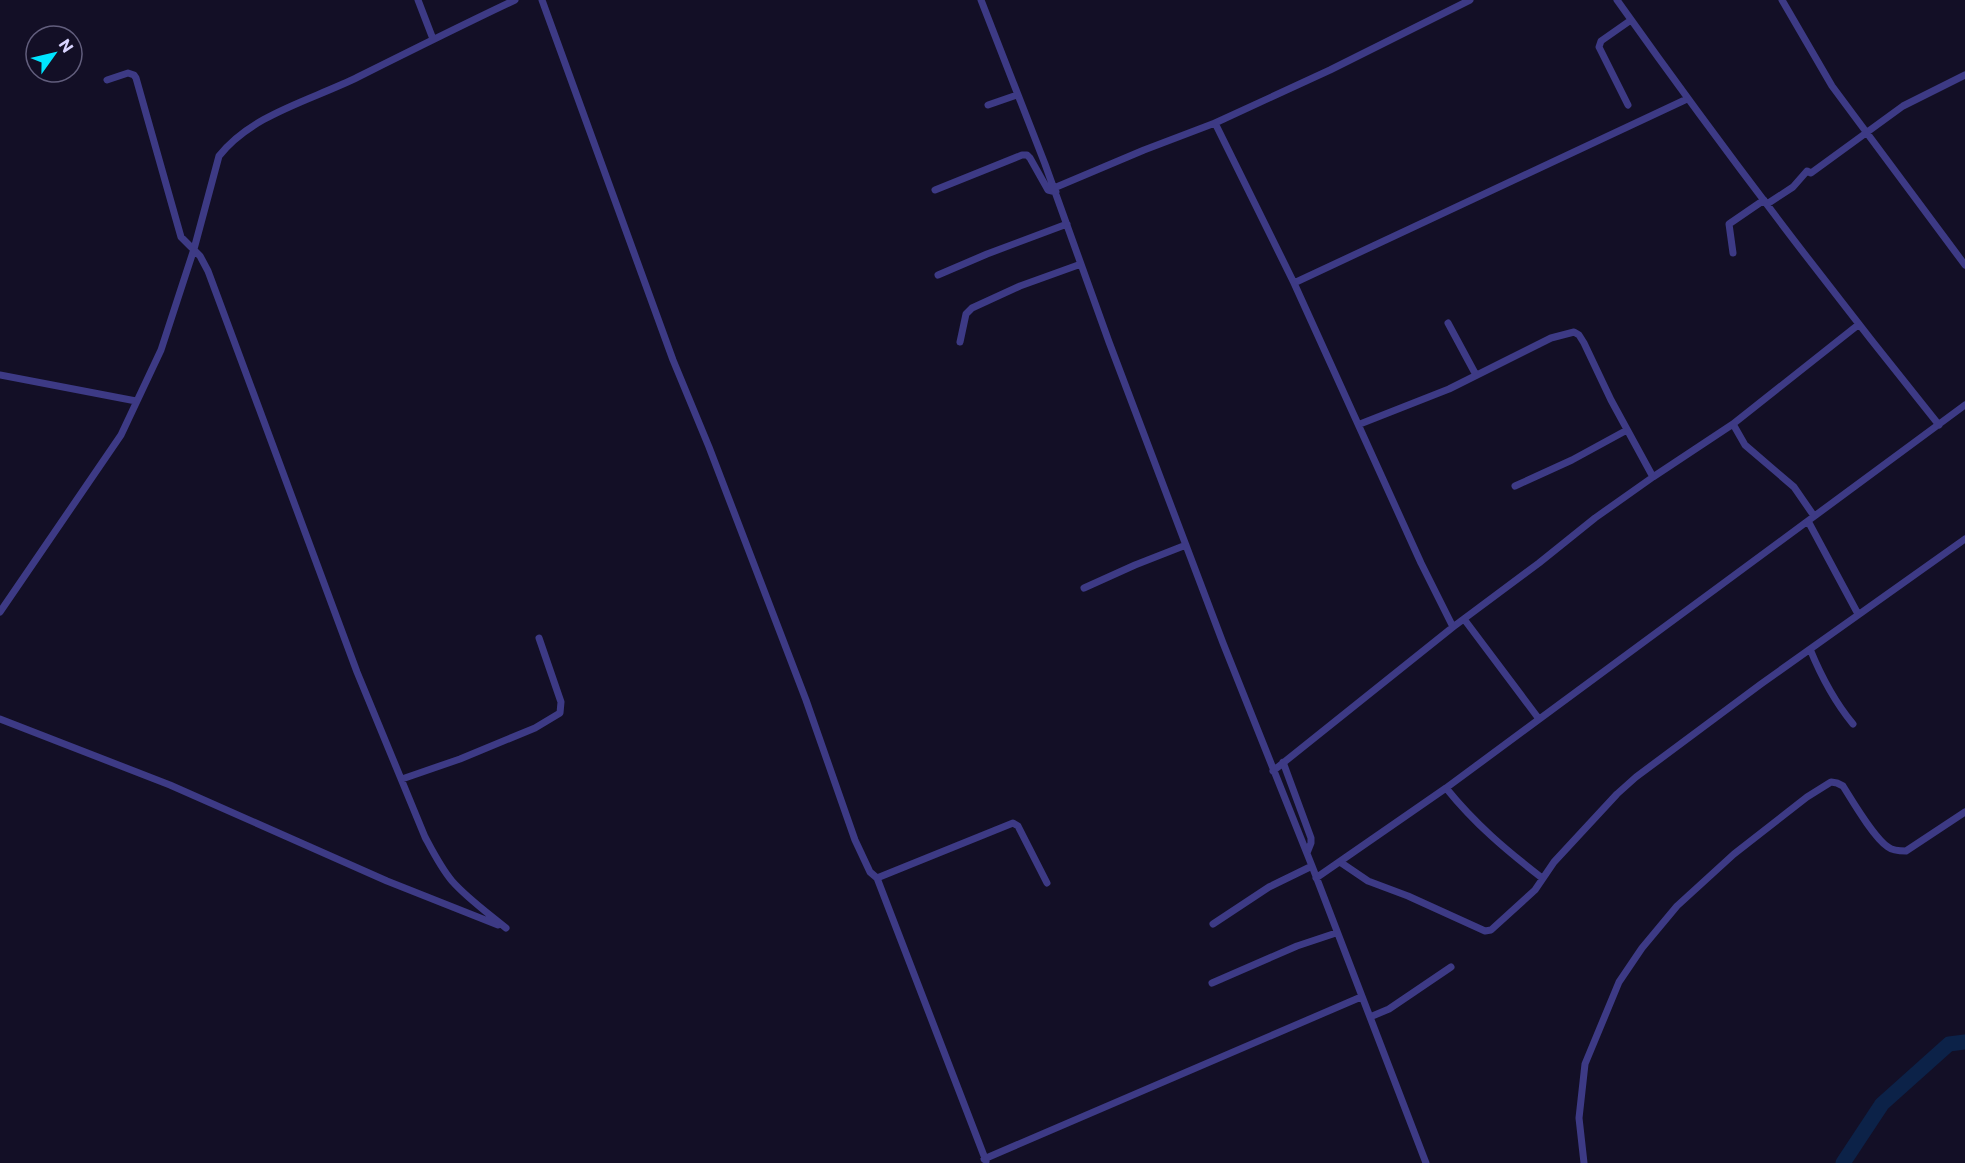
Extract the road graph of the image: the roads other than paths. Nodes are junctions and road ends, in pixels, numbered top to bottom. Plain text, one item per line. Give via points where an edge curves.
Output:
1 (418, 0) edge
2 (515, 0) edge
3 (542, 0) edge
4 (981, 0) edge
5 (1470, 0) edge
6 (1617, 0) edge
7 (1782, 0) edge
8 (1631, 20) junction
9 (433, 39) junction
10 (1965, 75) edge
11 (107, 80) dead end
12 (1017, 94) junction
13 (1688, 99) junction
14 (988, 105) dead end
15 (1628, 105) dead end
16 (1215, 123) junction
17 (1867, 134) junction
18 (935, 190) dead end
19 (1055, 190) junction
20 (1765, 202) junction
21 (1067, 224) junction
22 (194, 249) junction
23 (1733, 253) dead end
24 (1081, 264) junction
25 (1965, 265) edge
26 (938, 275) dead end
27 (1294, 283) junction
28 (1448, 323) dead end
29 (1858, 325) junction
30 (960, 342) dead end
31 (0, 375) edge
32 (1476, 375) junction
33 (136, 401) junction
34 (1965, 405) edge
35 (1360, 424) junction
36 (1733, 424) junction
37 (1939, 425) junction
38 (1627, 430) junction
39 (1653, 477) junction
40 (1515, 486) dead end
41 (1811, 518) junction
42 (1965, 539) edge
43 (1186, 545) junction
44 (1084, 588) dead end
45 (0, 612) edge
46 (1858, 614) junction
47 (1464, 619) junction
48 (1453, 627) junction
49 (539, 638) dead end
50 (1810, 649) junction
51 (0, 719) edge
52 (1539, 719) junction
53 (1852, 724) dead end
54 (1283, 762) junction
55 (1273, 771) junction
56 (402, 779) junction
57 (1446, 788) junction
58 (1965, 812) edge
59 (1307, 853) junction
60 (1340, 862) junction
61 (1312, 866) junction
62 (877, 878) junction
63 (1316, 878) junction
64 (1542, 878) junction
65 (1047, 883) dead end
66 (1213, 924) dead end
67 (1336, 933) junction
68 (1451, 967) dead end
69 (1212, 983) dead end
70 (1361, 997) junction
71 (1370, 1017) junction
72 (985, 1161) edge
73 (1426, 1163) edge
74 (1584, 1163) edge

1 - 9 street
2 - 9 street
3 - 62 street via 669,350 806,700 855,840 870,872
4 - 12 street
5 - 16 street
6 - 8 street
7 - 17 street via 1832,86
8 - 13 street
8 - 15 street via 1601,41 1599,47
9 - 22 street via 271,117 227,147 219,156
10 - 17 street via 1903,106
11 - 22 street via 128,73 136,78 182,237
12 - 14 street
12 - 19 street
13 - 20 street
13 - 27 street
16 - 19 street
16 - 27 street
17 - 20 street via 1811,173 1807,171 1793,187
17 - 25 street
18 - 19 street via 1022,155 1030,158 1048,190
19 - 21 street
20 - 23 street via 1729,224
20 - 29 street
21 - 24 street
21 - 26 street
22 - 33 street via 161,350
22 - 56 street via 208,271 357,672
24 - 30 street via 972,308 966,314
24 - 43 street
27 - 35 street
28 - 32 street
29 - 36 street
29 - 37 street
31 - 33 street
32 - 35 street
32 - 38 street via 1551,338 1574,332 1584,343
33 - 45 street via 121,435
34 - 37 street
35 - 48 street
36 - 39 street
36 - 41 street via 1745,445 1794,487
37 - 41 street
38 - 39 street
38 - 40 street
39 - 47 street
41 - 46 street
41 - 52 street
42 - 46 street
43 - 44 street
43 - 55 street
46 - 50 street
47 - 48 street
47 - 52 street
48 - 54 street
49 - 56 street via 561,702 560,713 535,728
50 - 53 street via 1820,674
50 - 64 street via 1624,788
51 - 56 street via 170,785 387,881 506,928 451,880 425,837
52 - 57 street
54 - 55 street
54 - 59 street via 1311,838
55 - 59 street
57 - 60 street
57 - 64 street via 1495,842
58 - 74 street via 1906,851 1897,851 1878,837 1843,786 1831,782 1734,854 1677,906 1619,982 1585,1064 1578,1118
59 - 61 street
60 - 63 street
60 - 64 street via 1368,881 1485,931 1491,930 1535,890
61 - 63 street
61 - 66 street via 1269,887
62 - 65 street via 1013,823
62 - 72 street
63 - 67 street
67 - 69 street
67 - 70 street
68 - 71 street via 1389,1009
70 - 71 street
70 - 72 street
71 - 73 street

